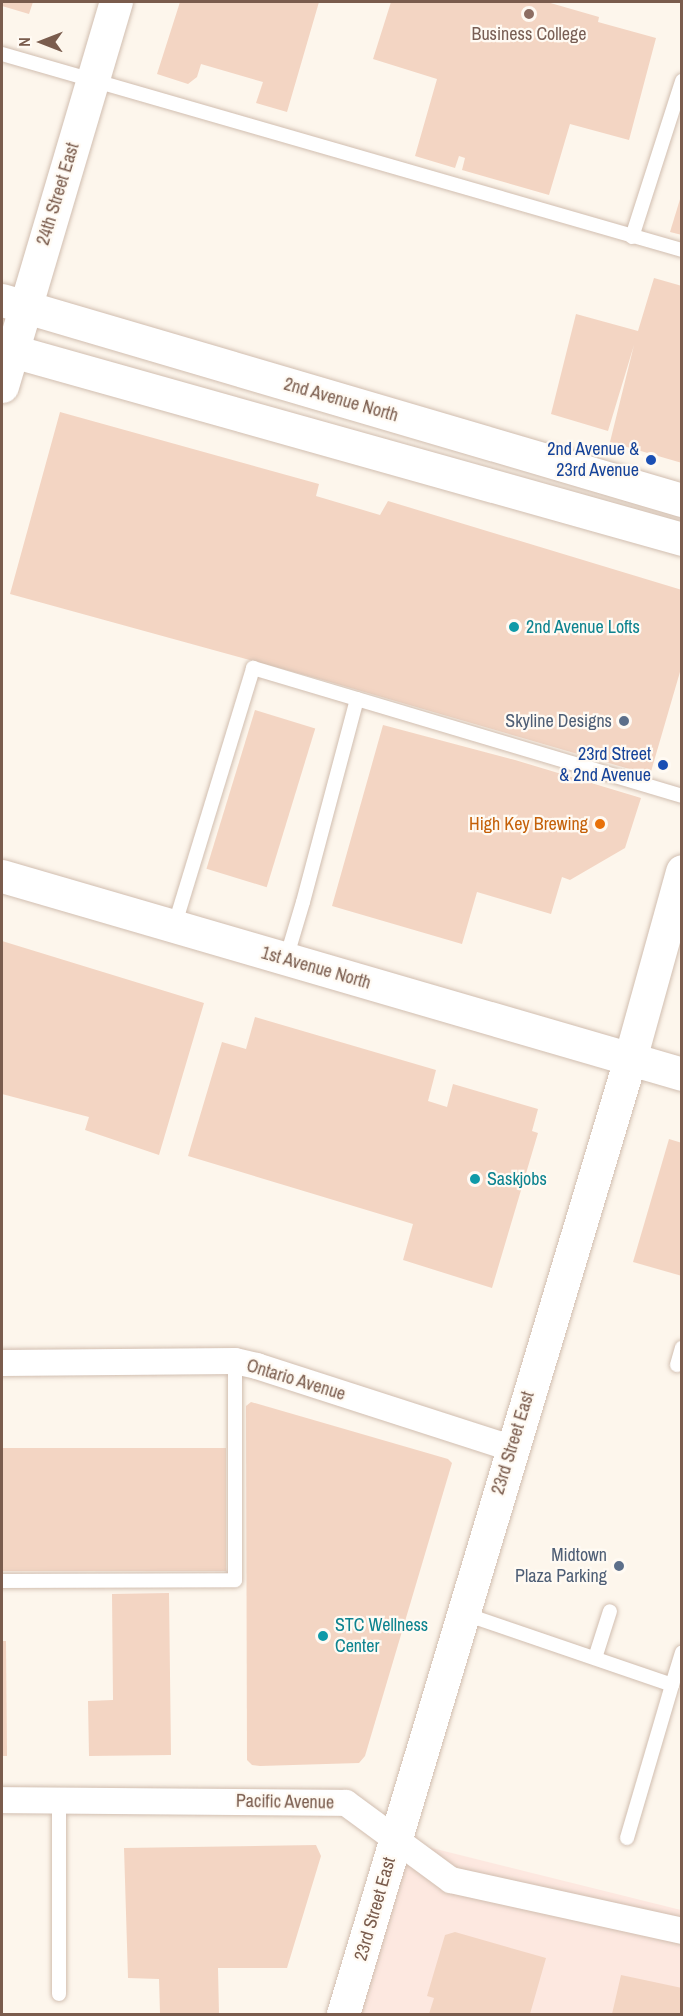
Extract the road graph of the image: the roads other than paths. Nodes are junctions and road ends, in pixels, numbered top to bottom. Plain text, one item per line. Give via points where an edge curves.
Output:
1 (116, 2) edge
2 (2, 54) edge
3 (92, 81) junction
4 (681, 81) edge
5 (632, 237) junction
6 (681, 250) edge
7 (13, 303) edge
8 (7, 350) edge
9 (2, 386) edge
10 (681, 500) edge
11 (681, 539) edge
12 (357, 699) junction
13 (681, 796) edge
14 (681, 871) edge
15 (2, 876) edge
16 (174, 927) junction
17 (286, 959) junction
18 (630, 1059) junction
19 (681, 1074) edge
20 (681, 1348) edge
21 (235, 1361) junction
22 (2, 1364) edge
23 (677, 1365) dead end
24 (511, 1448) junction
25 (2, 1581) edge
26 (610, 1611) dead end
27 (462, 1613) junction
28 (681, 1653) edge
29 (595, 1658) junction
30 (672, 1685) junction
31 (59, 1799) junction
32 (2, 1800) edge
33 (627, 1838) dead end
34 (396, 1839) junction
35 (681, 1930) edge
36 (59, 1994) dead end
37 (344, 2014) edge

1 - 3 street, 24th Street East
2 - 3 lane
3 - 5 lane
3 - 7 street, 24th Street East
4 - 5 lane
5 - 6 lane
7 - 8 street, 24th Street East
7 - 10 street, 2nd Avenue North
8 - 9 street, 24th Street East
8 - 11 street
12 - 13 lane
12 - 16 lane via 253,668
12 - 17 lane
14 - 18 street, 23rd Street East
15 - 16 street, 1st Avenue North
16 - 17 street, 1st Avenue North
17 - 18 street, 1st Avenue North
18 - 19 street, 1st Avenue North
18 - 24 street, 23rd Street East
20 - 23 lane
21 - 22 street, Ontario Avenue
21 - 24 street, Ontario Avenue
21 - 25 lane via 235,1580
24 - 27 street, 23rd Street East
26 - 29 lane
27 - 29 lane
27 - 34 street, 23rd Street East
28 - 30 lane
29 - 30 lane
30 - 33 lane
31 - 32 street, Pacific Avenue
31 - 34 street, Pacific Avenue via 346,1803
31 - 36 lane
34 - 35 street, Pacific Avenue via 451,1880
34 - 37 street, 23rd Street East

